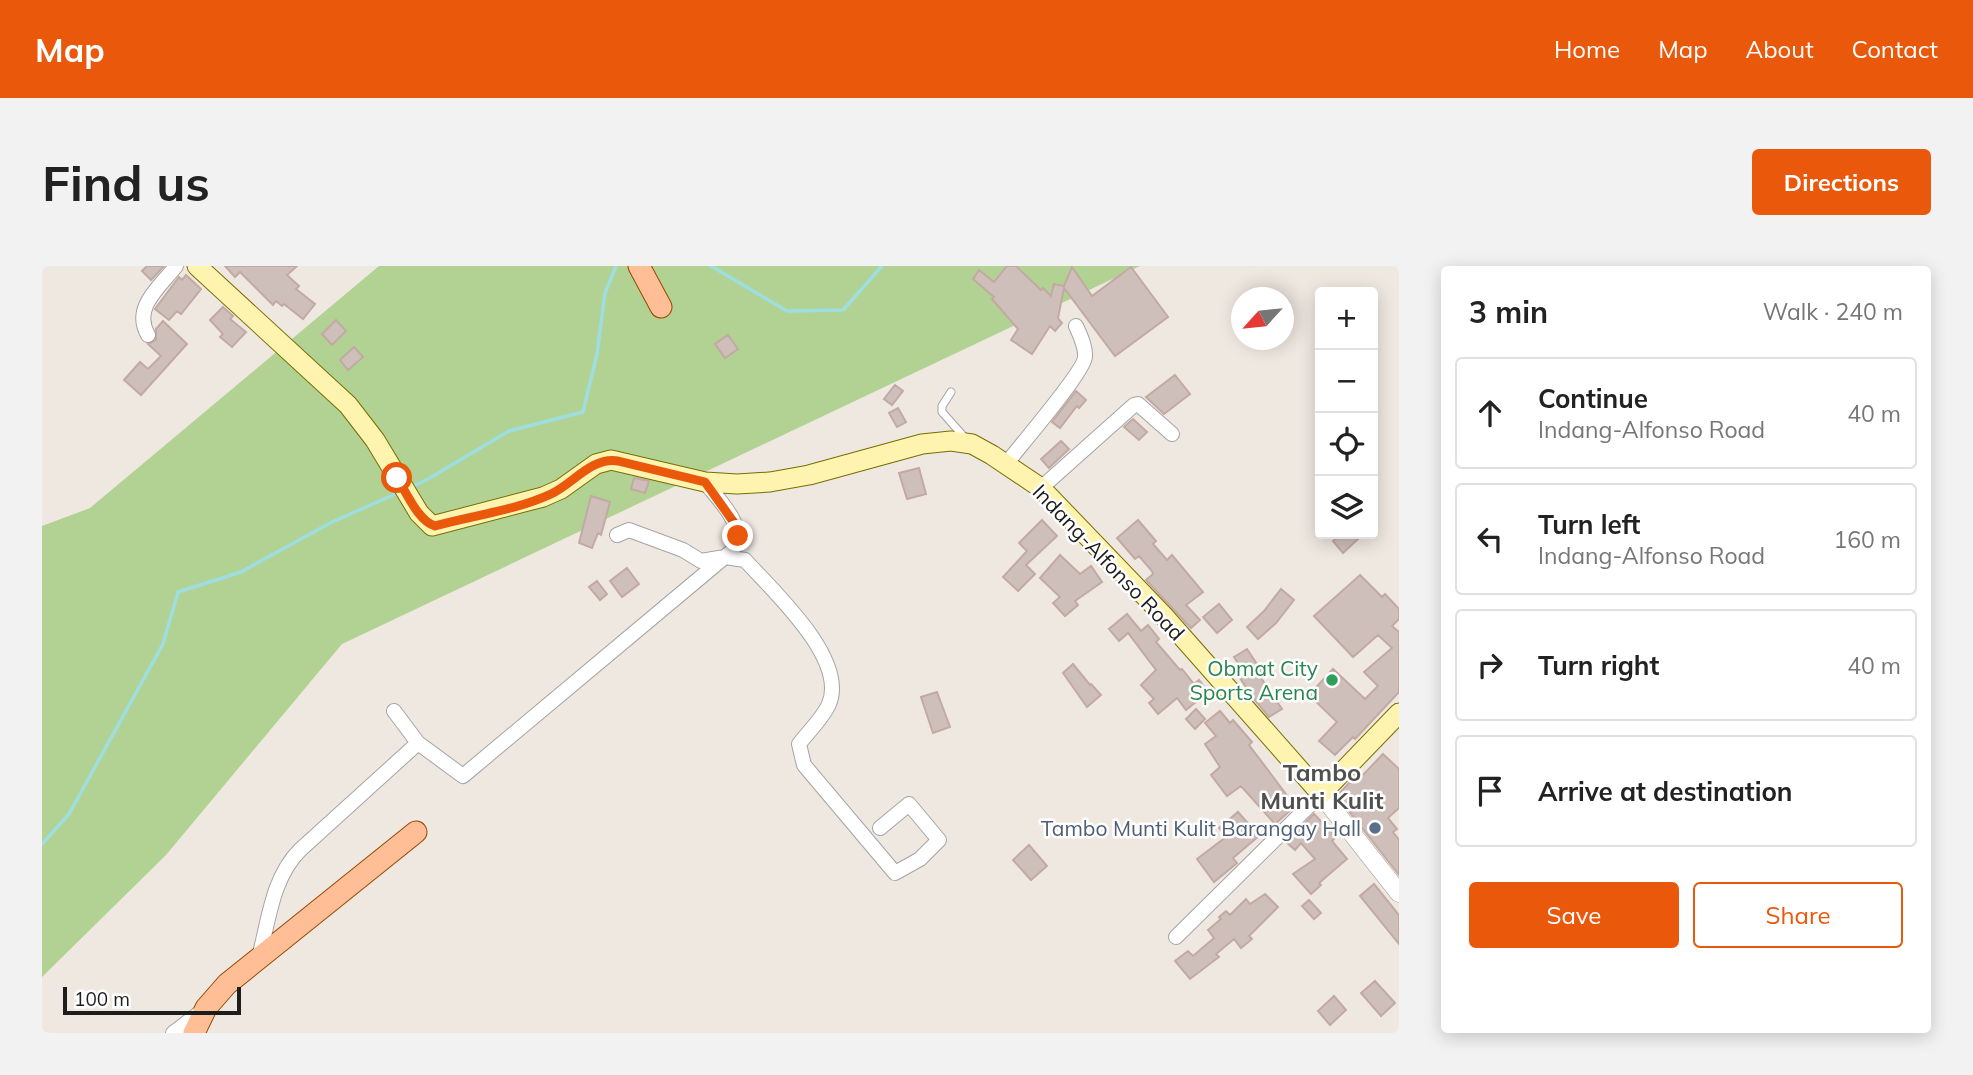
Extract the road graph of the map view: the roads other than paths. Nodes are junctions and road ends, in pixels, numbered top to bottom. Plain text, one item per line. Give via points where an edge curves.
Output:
1 (176, 266) edge
2 (197, 266) edge
3 (639, 266) edge
4 (661, 307) dead end
5 (1076, 326) dead end
6 (148, 335) dead end
7 (951, 392) dead end
8 (1172, 434) dead end
9 (972, 444) junction
10 (1006, 464) junction
11 (705, 482) junction
12 (1041, 488) junction
13 (617, 536) dead end
14 (724, 557) junction
15 (394, 711) dead end
16 (1399, 713) edge
17 (418, 743) junction
18 (1321, 793) junction
19 (880, 828) dead end
20 (416, 832) dead end
21 (1399, 892) edge
22 (1176, 937) dead end
23 (259, 957) junction
24 (206, 1008) junction
25 (173, 1033) edge
26 (194, 1033) edge

1 - 6 street via 145,304 143,327
2 - 11 main road, Indang-Alfonso Road via 348,405 432,526 551,494 596,464 611,460
3 - 4 main road
5 - 10 street via 1084,345 1084,363
7 - 9 lane via 942,412
8 - 12 street via 1144,408 1134,405
9 - 10 main road, Indang-Alfonso Road
9 - 11 main road, Indang-Alfonso Road via 922,444 770,482
10 - 12 main road, Indang-Alfonso Road
11 - 14 street via 738,530 737,541
12 - 18 main road, Indang-Alfonso Road via 1163,615
13 - 14 street via 629,530 701,561
14 - 17 street via 463,776
14 - 19 street via 745,559 814,637 831,671 829,704 799,744 804,765 895,873 939,841 909,804
15 - 17 street
16 - 18 main road
17 - 23 street via 286,865
18 - 21 street
18 - 22 street
20 - 23 main road
23 - 24 main road
24 - 25 street
24 - 26 main road

